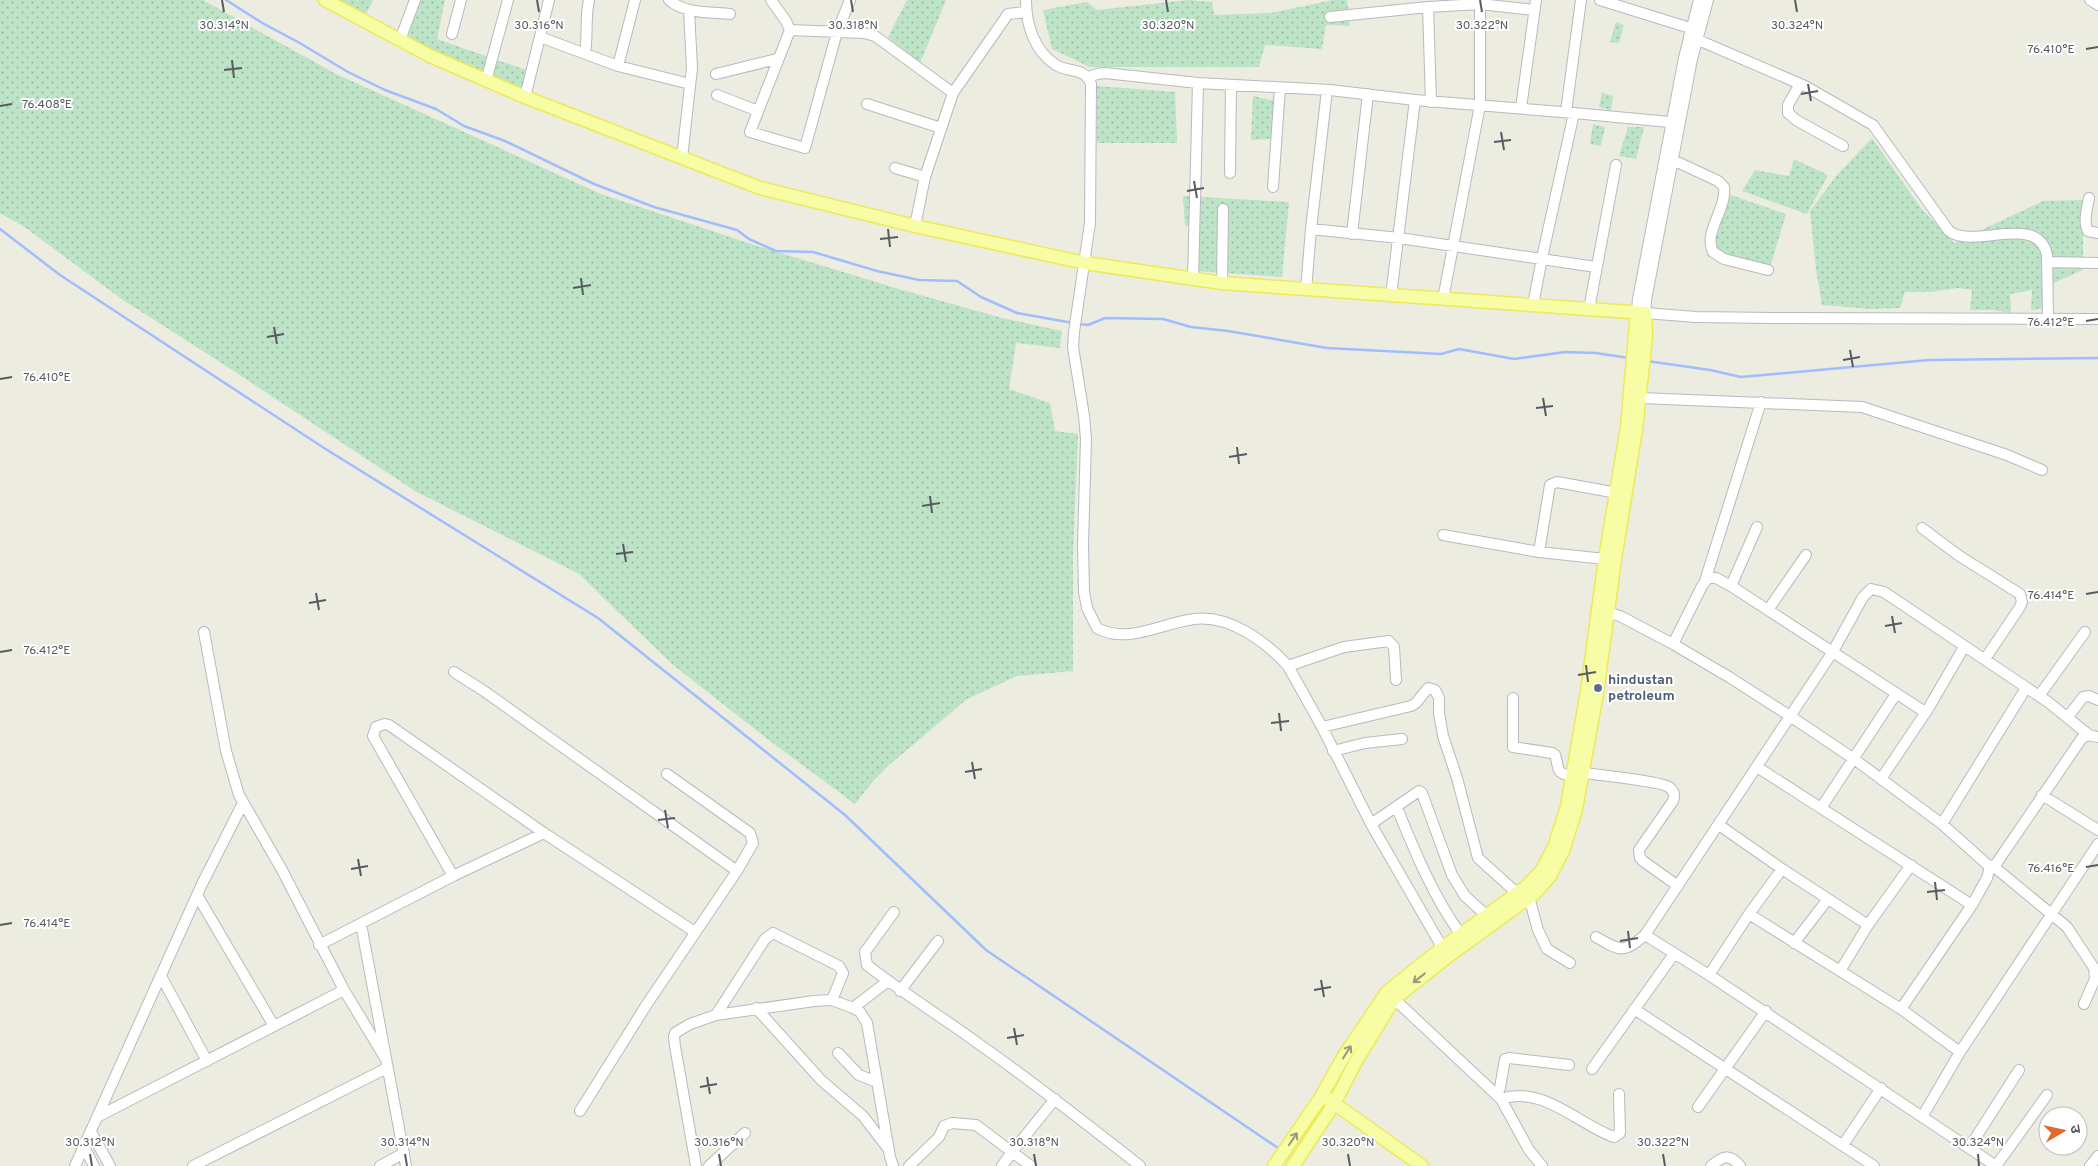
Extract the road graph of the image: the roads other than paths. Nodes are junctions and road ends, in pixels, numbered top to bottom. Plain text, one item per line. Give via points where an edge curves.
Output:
1 (325, 0) edge
2 (415, 0) edge
3 (461, 0) edge
4 (508, 0) edge
5 (549, 0) edge
6 (589, 0) edge
7 (635, 0) edge
8 (669, 0) edge
9 (771, 0) edge
10 (850, 0) edge
11 (1026, 0) edge
12 (1581, 0) edge
13 (1600, 0) edge
14 (1699, 0) edge
15 (1708, 0) edge
16 (1480, 4) junction
17 (1535, 5) edge
18 (1428, 6) junction
19 (689, 10) junction
20 (1026, 12) junction
21 (730, 14) dead end
22 (1330, 16) dead end
23 (790, 30) junction
24 (837, 32) junction
25 (452, 34) dead end
26 (1692, 34) junction
27 (540, 37) junction
28 (400, 40) junction
29 (585, 53) junction
30 (777, 59) junction
31 (618, 66) junction
32 (716, 74) dead end
33 (1089, 77) junction
34 (486, 81) junction
35 (1198, 83) junction
36 (690, 84) junction
37 (1800, 84) junction
38 (1231, 85) junction
39 (1280, 88) junction
40 (1327, 90) junction
41 (953, 94) junction
42 (1368, 94) junction
43 (717, 95) dead end
44 (525, 98) junction
45 (1415, 100) junction
46 (1431, 102) junction
47 (867, 104) dead end
48 (1480, 105) junction
49 (1521, 108) junction
50 (758, 111) junction
51 (1570, 112) junction
52 (1676, 123) junction
53 (941, 128) junction
54 (1843, 146) dead end
55 (682, 158) junction
56 (1673, 160) junction
57 (1616, 165) dead end
58 (895, 168) dead end
59 (1230, 173) dead end
60 (925, 178) junction
61 (1273, 187) dead end
62 (2089, 198) dead end
63 (1223, 209) dead end
64 (914, 226) junction
65 (1310, 229) junction
66 (2098, 233) edge
67 (1352, 234) junction
68 (1399, 238) junction
69 (1453, 247) junction
70 (1542, 258) junction
71 (2047, 262) junction
72 (1084, 263) junction
73 (2098, 263) edge
74 (1596, 267) junction
75 (1768, 270) dead end
76 (1193, 279) junction
77 (1222, 283) junction
78 (1306, 290) junction
79 (1391, 296) junction
80 (1442, 299) junction
81 (1533, 305) junction
82 (1590, 309) junction
83 (1641, 312) junction
84 (2048, 318) junction
85 (2098, 319) edge
86 (1638, 374) junction
87 (1640, 398) junction
88 (1761, 402) junction
89 (2042, 470) dead end
90 (1617, 493) junction
91 (1757, 527) dead end
92 (1922, 528) dead end
93 (1443, 535) dead end
94 (1539, 552) junction
95 (1806, 555) dead end
96 (1605, 559) junction
97 (1706, 581) junction
98 (1731, 586) junction
99 (1768, 610) junction
100 (1604, 611) junction
101 (204, 632) dead end
102 (2085, 632) dead end
103 (1673, 644) junction
104 (1964, 647) junction
105 (1832, 653) junction
106 (1986, 660) junction
107 (1288, 666) junction
108 (454, 672) dead end
109 (1396, 680) dead end
110 (2026, 688) junction
111 (1896, 694) junction
112 (2039, 696) junction
113 (1513, 698) dead end
114 (2098, 700) edge
115 (1925, 712) junction
116 (1790, 716) junction
117 (2068, 718) junction
118 (1322, 726) junction
119 (2093, 736) edge
120 (1402, 739) dead end
121 (1334, 751) junction
122 (1854, 759) junction
123 (1757, 767) junction
124 (667, 774) dead end
125 (1579, 775) junction
126 (1881, 779) junction
127 (2042, 795) junction
128 (243, 803) junction
129 (1397, 808) junction
130 (1821, 808) junction
131 (1372, 824) junction
132 (1942, 824) junction
133 (1719, 825) junction
134 (2098, 830) edge
135 (544, 833) junction
136 (2098, 844) edge
137 (1911, 865) junction
138 (1991, 866) junction
139 (1782, 870) junction
140 (737, 871) junction
141 (452, 876) junction
142 (1678, 886) junction
143 (197, 894) junction
144 (1523, 896) junction
145 (1828, 899) junction
146 (1972, 905) junction
147 (894, 912) dead end
148 (1749, 914) junction
149 (2052, 915) junction
150 (1487, 916) junction
151 (361, 924) junction
152 (1868, 925) junction
153 (695, 932) junction
154 (1460, 935) junction
155 (1645, 935) junction
156 (1596, 936) dead end
157 (938, 941) dead end
158 (1794, 942) junction
159 (319, 945) junction
160 (1445, 952) junction
161 (1674, 954) junction
162 (1570, 963) dead end
163 (1840, 971) junction
164 (1710, 975) junction
165 (161, 976) junction
166 (888, 981) junction
167 (344, 990) junction
168 (900, 991) junction
169 (1390, 995) junction
170 (832, 1000) junction
171 (2084, 1004) dead end
172 (756, 1008) junction
173 (853, 1008) junction
174 (1634, 1009) junction
175 (1901, 1009) junction
176 (1766, 1011) junction
177 (716, 1015) junction
178 (274, 1026) junction
179 (1960, 1052) junction
180 (838, 1053) dead end
181 (207, 1061) junction
182 (386, 1063) junction
183 (1569, 1065) dead end
184 (1725, 1068) junction
185 (1592, 1069) dead end
186 (2019, 1070) dead end
187 (878, 1082) junction
188 (1881, 1088) junction
189 (1323, 1094) junction
190 (1619, 1094) dead end
191 (2047, 1095) dead end
192 (1499, 1097) junction
193 (1055, 1099) junction
194 (1334, 1104) junction
195 (1698, 1107) dead end
196 (580, 1111) dead end
197 (99, 1116) junction
198 (1922, 1116) junction
199 (91, 1132) junction
200 (745, 1132) dead end
201 (1843, 1145) junction
202 (84, 1147) junction
203 (889, 1148) junction
204 (1969, 1148) junction
205 (1012, 1152) junction
206 (404, 1153) junction
207 (2098, 1156) edge
208 (75, 1166) edge
209 (94, 1166) edge
210 (110, 1166) edge
211 (193, 1166) edge
212 (380, 1166) edge
213 (406, 1166) edge
214 (696, 1166) edge
215 (709, 1166) edge
216 (894, 1166) edge
217 (909, 1166) edge
218 (1002, 1166) edge
219 (1030, 1166) edge
220 (1140, 1166) edge
221 (1274, 1166) edge
222 (1293, 1166) edge
223 (1422, 1166) edge
224 (1542, 1166) edge
225 (1711, 1166) edge
226 (1740, 1166) edge
227 (1874, 1166) edge
228 (2090, 1166) edge

1 - 28 main road
2 - 28 street
3 - 25 street
4 - 34 street
5 - 27 street
6 - 29 street
7 - 31 street
8 - 19 street
9 - 23 street
10 - 24 street
11 - 20 street
12 - 51 street
13 - 26 street
14 - 26 street
15 - 26 street
16 - 17 street
16 - 18 street
16 - 48 street
17 - 49 street
18 - 22 street
18 - 46 street
19 - 21 street
19 - 36 street via 693,58
20 - 33 street via 1031,31 1044,53 1056,65
20 - 41 street via 1008,14
23 - 24 street
23 - 30 street
24 - 41 street via 875,36
24 - 50 street via 805,148 750,132
26 - 37 street
26 - 52 street
27 - 29 street
27 - 44 street
28 - 34 main road
29 - 31 street
30 - 32 street
30 - 50 street
31 - 36 street
33 - 35 street via 1105,73
33 - 72 street via 1090,223
34 - 44 main road
35 - 38 street
35 - 76 street
36 - 55 street
37 - 54 street via 1788,106 1788,113
37 - 71 street via 1873,125 1949,232 1966,238 2028,234 2046,247
38 - 39 street
38 - 59 street
39 - 40 street
39 - 61 street
40 - 42 street
40 - 65 street
41 - 53 street
42 - 45 street
42 - 67 street
43 - 50 street
44 - 55 main road
45 - 46 street
45 - 68 street
46 - 48 street
47 - 53 street
48 - 49 street
48 - 69 street
49 - 51 street
51 - 52 street
51 - 70 street
52 - 56 street
52 - 83 street via 1638,299
53 - 60 street
55 - 64 main road via 760,188
56 - 75 street via 1724,187 1723,201 1710,238 1713,252 1724,259
56 - 83 street
57 - 74 street
58 - 60 street
60 - 64 street
62 - 66 street via 2086,228
63 - 77 street
64 - 72 main road
65 - 67 street
65 - 78 street
67 - 68 street
68 - 69 street
68 - 79 street
69 - 70 street
69 - 80 street
70 - 74 street
70 - 81 street
71 - 73 street
71 - 84 street
72 - 76 main road
72 - 107 street via 1073,347 1086,439 1084,592 1087,608 1097,628 1115,635 1128,635 1195,619 1208,619 1238,627
74 - 82 street
76 - 77 main road
77 - 78 main road
78 - 79 main road
79 - 80 main road
80 - 81 main road
81 - 82 main road
82 - 83 main road
83 - 84 street via 1744,318
83 - 86 main road
84 - 85 street
86 - 87 main road
86 - 90 main road
87 - 88 street
87 - 100 main road via 1627,495
88 - 89 street via 1862,407 2007,455
88 - 97 street
90 - 94 street via 1557,482 1550,485
90 - 96 main road
91 - 98 street
92 - 106 street via 2020,594 2020,607
93 - 94 street
94 - 96 street
95 - 99 street
96 - 100 main road
97 - 98 street via 1710,577 1716,578
97 - 103 street
98 - 99 street
99 - 105 street
100 - 103 street
100 - 125 main road
101 - 128 street via 228,758
102 - 112 street
103 - 116 street
104 - 105 street via 1884,592 1872,589 1863,597
104 - 106 street
104 - 115 street
105 - 111 street
105 - 116 street
106 - 110 street
107 - 109 street via 1344,648 1389,641 1394,647
107 - 118 street
108 - 140 street
110 - 112 street
110 - 132 street
111 - 115 street
111 - 122 street
112 - 117 street
113 - 125 street via 1512,747 1552,753 1557,770 1562,774
114 - 117 street via 2083,697
115 - 126 street
116 - 122 street
116 - 123 street
117 - 119 street
118 - 121 street
118 - 144 street via 1411,706 1432,687 1439,698 1443,736 1478,858
119 - 127 street via 2082,738
120 - 121 street
121 - 131 street
122 - 126 street
122 - 130 street
123 - 130 street
123 - 133 street
124 - 140 street via 750,833 753,843
125 - 142 street via 1653,783 1671,789 1673,801 1641,846 1639,854 1643,861
125 - 144 main road via 1571,831 1563,851 1550,876
126 - 132 street
127 - 134 street
127 - 138 street
128 - 143 street
128 - 159 street via 282,870
129 - 131 street
129 - 150 street via 1414,793 1422,793 1452,875 1465,896
129 - 154 street via 1433,890
130 - 137 street
131 - 160 street
132 - 138 street
133 - 139 street
133 - 142 street
135 - 141 street
135 - 141 street via 389,724 376,727 373,736
135 - 153 street
136 - 149 street
137 - 146 street
137 - 152 street
138 - 146 street
138 - 149 street
139 - 145 street
139 - 148 street
140 - 153 street
141 - 151 street
142 - 155 street
143 - 165 street
143 - 178 street
144 - 150 main road
144 - 160 main road
144 - 162 street via 1547,949
145 - 152 street
145 - 158 street
146 - 175 street
147 - 166 street via 865,952 867,965
148 - 158 street
148 - 164 street
149 - 171 street via 2072,932 2094,968 2095,979
149 - 179 street
150 - 154 main road
151 - 159 street
151 - 182 street
152 - 163 street
153 - 196 street
154 - 160 main road
155 - 156 street via 1624,949 1618,949
155 - 161 street
157 - 168 street
158 - 163 street
159 - 167 street
160 - 169 main road
161 - 164 street
161 - 174 street
163 - 175 street
164 - 176 street
165 - 181 street
165 - 197 street
166 - 168 street
166 - 173 street
167 - 178 street
167 - 182 street
168 - 193 street
189 -> 169 main road via 1344,1056
169 - 192 street
169 - 194 main road
170 - 172 street
170 - 173 street
170 - 177 street via 843,973 839,966 773,933 764,939
172 - 177 street
172 - 203 street via 821,1080 863,1116
173 - 187 street via 867,1023
174 - 184 street
174 - 185 street
175 - 179 street
176 - 184 street
176 - 188 street
177 - 214 street via 679,1030 674,1037
178 - 181 street
179 - 198 street
180 - 187 street via 859,1075
181 - 197 street
182 - 206 street
182 - 211 street
183 - 192 street via 1505,1059
184 - 195 street
184 - 201 street
186 - 204 street
187 - 203 street
188 - 198 street
188 - 201 street
189 - 194 main road
221 -> 189 main road
190 - 192 street via 1620,1133 1614,1137 1540,1098
191 - 204 street via 1996,1166
192 - 224 street via 1529,1150
193 - 205 street
193 - 220 street
194 - 222 main road
194 - 223 main road
197 - 199 street
198 - 204 street
199 - 202 street
199 - 210 street
200 - 215 street
201 - 227 street
202 - 208 street
202 - 209 street
203 - 216 street
205 - 217 street via 976,1125 947,1123 938,1138
205 - 218 street
205 - 219 street
206 - 212 street
206 - 213 street
207 - 228 street
225 - 226 street via 1727,1156

